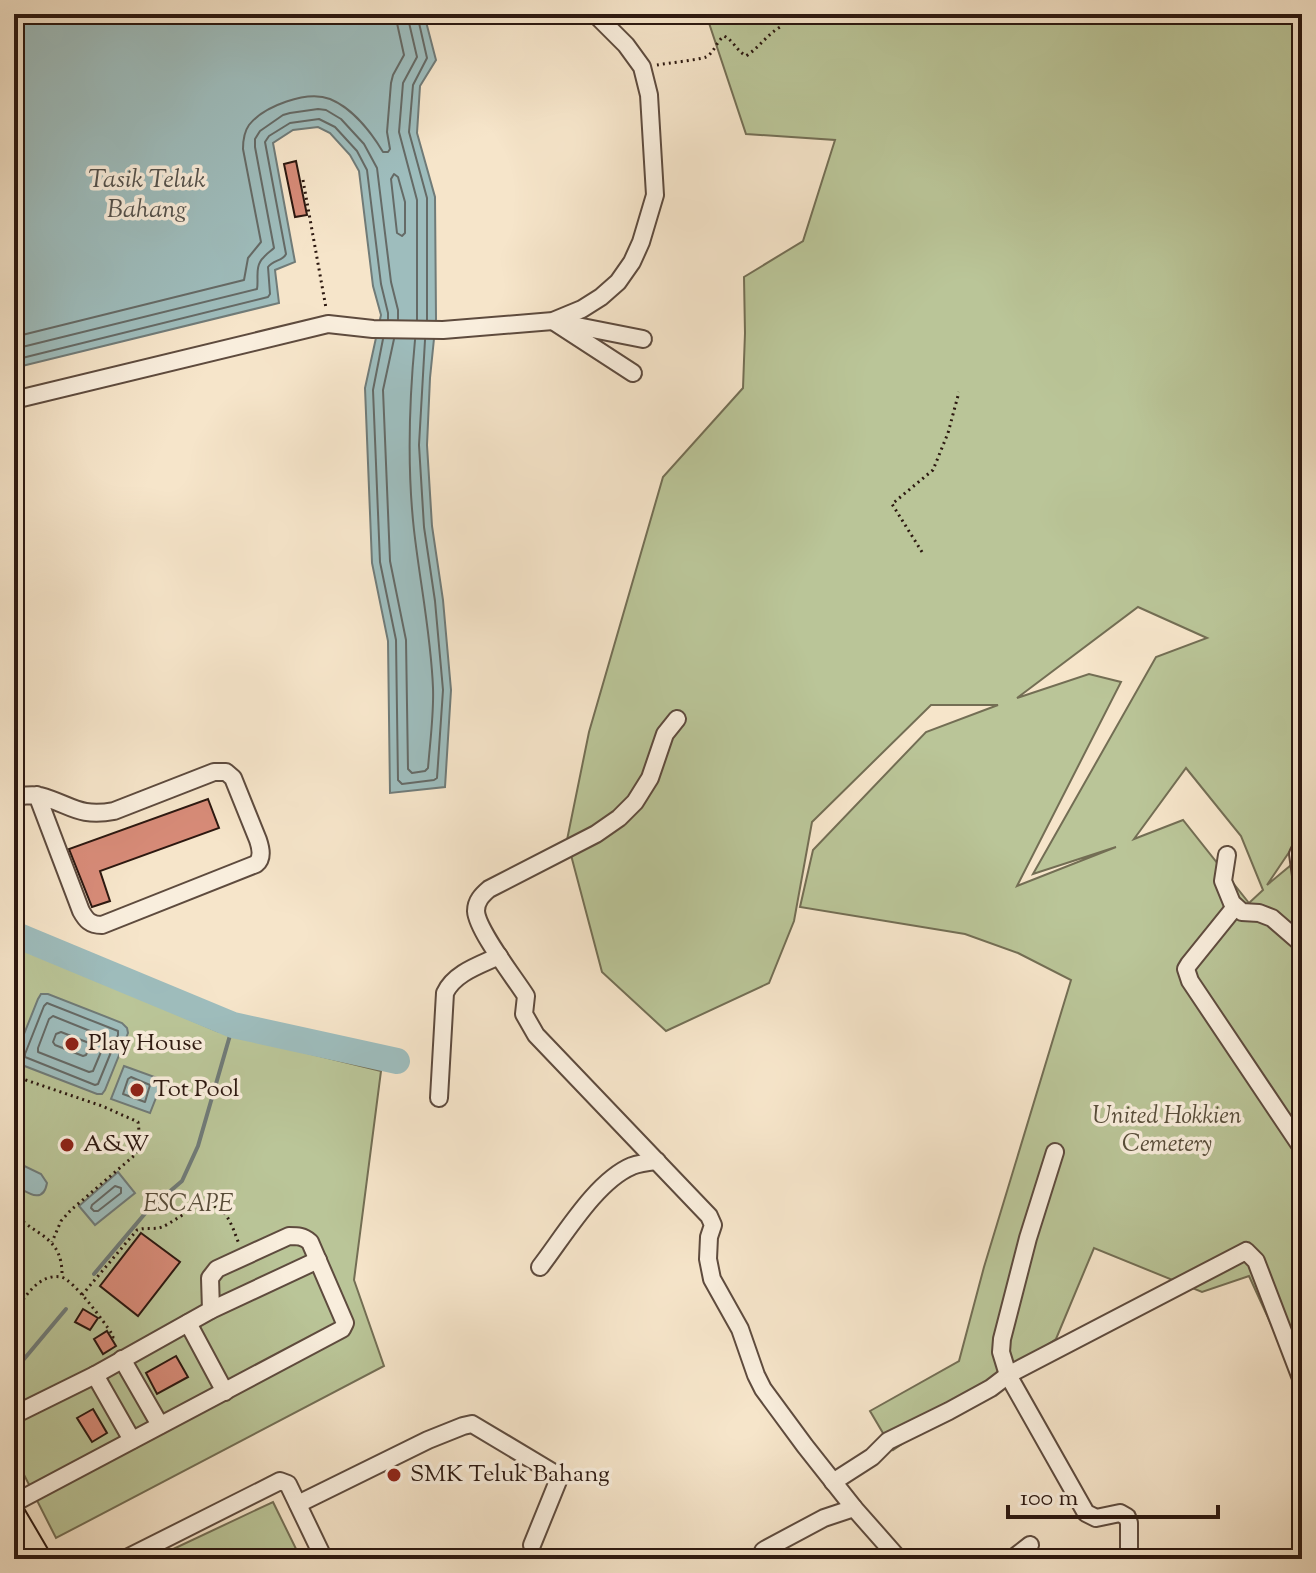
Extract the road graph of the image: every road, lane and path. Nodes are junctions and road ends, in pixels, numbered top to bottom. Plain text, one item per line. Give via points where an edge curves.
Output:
1 (595, 14) edge
2 (786, 14) edge
3 (642, 67) junction
4 (303, 180) dead end
5 (553, 321) junction
6 (328, 324) junction
7 (643, 339) dead end
8 (633, 373) dead end
9 (959, 392) dead end
10 (14, 400) edge
11 (922, 552) dead end
12 (677, 719) dead end
13 (37, 795) junction
14 (14, 797) edge
15 (1302, 846) edge
16 (1227, 855) dead end
17 (1302, 883) edge
18 (1235, 907) junction
19 (1302, 944) edge
20 (499, 956) junction
21 (14, 1076) edge
22 (439, 1098) dead end
23 (1302, 1148) edge
24 (1055, 1152) dead end
25 (657, 1161) junction
26 (14, 1214) edge
27 (52, 1242) junction
28 (245, 1256) junction
29 (318, 1260) junction
30 (540, 1267) dead end
31 (62, 1277) junction
32 (82, 1295) junction
33 (211, 1310) junction
34 (14, 1315) edge
35 (188, 1323) junction
36 (112, 1339) dead end
37 (122, 1359) junction
38 (95, 1375) junction
39 (1008, 1375) junction
40 (1302, 1381) edge
41 (225, 1392) junction
42 (14, 1415) edge
43 (160, 1425) junction
44 (132, 1440) junction
45 (833, 1482) junction
46 (14, 1503) edge
47 (298, 1504) junction
48 (854, 1508) junction
49 (14, 1513) edge
50 (532, 1545) dead end
51 (1030, 1545) dead end
52 (41, 1559) edge
53 (125, 1559) edge
54 (324, 1559) edge
55 (761, 1559) edge
56 (899, 1559) edge
57 (1012, 1559) edge
58 (1129, 1559) edge

1 - 3 street
2 - 3 path via 782,26 746,56 724,36 704,58
3 - 5 street via 649,95 655,195 641,242 618,282 582,309
4 - 6 path
5 - 6 street via 443,330
5 - 7 street
5 - 8 street
6 - 10 street
9 - 11 path via 933,470 892,504
12 - 20 street via 665,734 650,778 619,818 483,894 477,915
13 - 13 street via 97,815 226,772 258,840 260,859 102,925 92,924 81,911
13 - 14 street
15 - 17 street
16 - 18 street via 1223,881
18 - 19 street via 1272,918
18 - 23 street via 1189,964 1187,974
20 - 22 street via 462,974 447,988
20 - 25 street via 526,996 524,1014 536,1035
21 - 27 path via 138,1122 136,1154 71,1210
24 - 39 street via 1002,1339
25 - 30 street via 614,1176
25 - 45 street via 711,1219 708,1259 716,1289 740,1329 763,1389
26 - 27 path
27 - 31 path
28 - 29 street via 299,1236 310,1242
28 - 32 path via 221,1210 199,1206 156,1229 137,1230
28 - 33 street via 212,1274
29 - 33 street
29 - 41 street via 344,1327
31 - 32 path
31 - 34 path via 33,1288
32 - 36 path
33 - 35 street
35 - 37 street
35 - 41 street
37 - 38 street
37 - 43 street
38 - 42 street
38 - 44 street
39 - 40 street via 1246,1251 1256,1261
39 - 45 street via 888,1441
39 - 58 street via 1086,1513 1096,1518 1120,1513 1127,1517
41 - 43 street
43 - 44 street
44 - 46 street
45 - 48 street
47 - 50 street via 472,1424 557,1478
47 - 53 street via 288,1484 280,1481
47 - 54 street
48 - 55 street via 766,1549
48 - 56 street
49 - 52 main road
51 - 57 street

